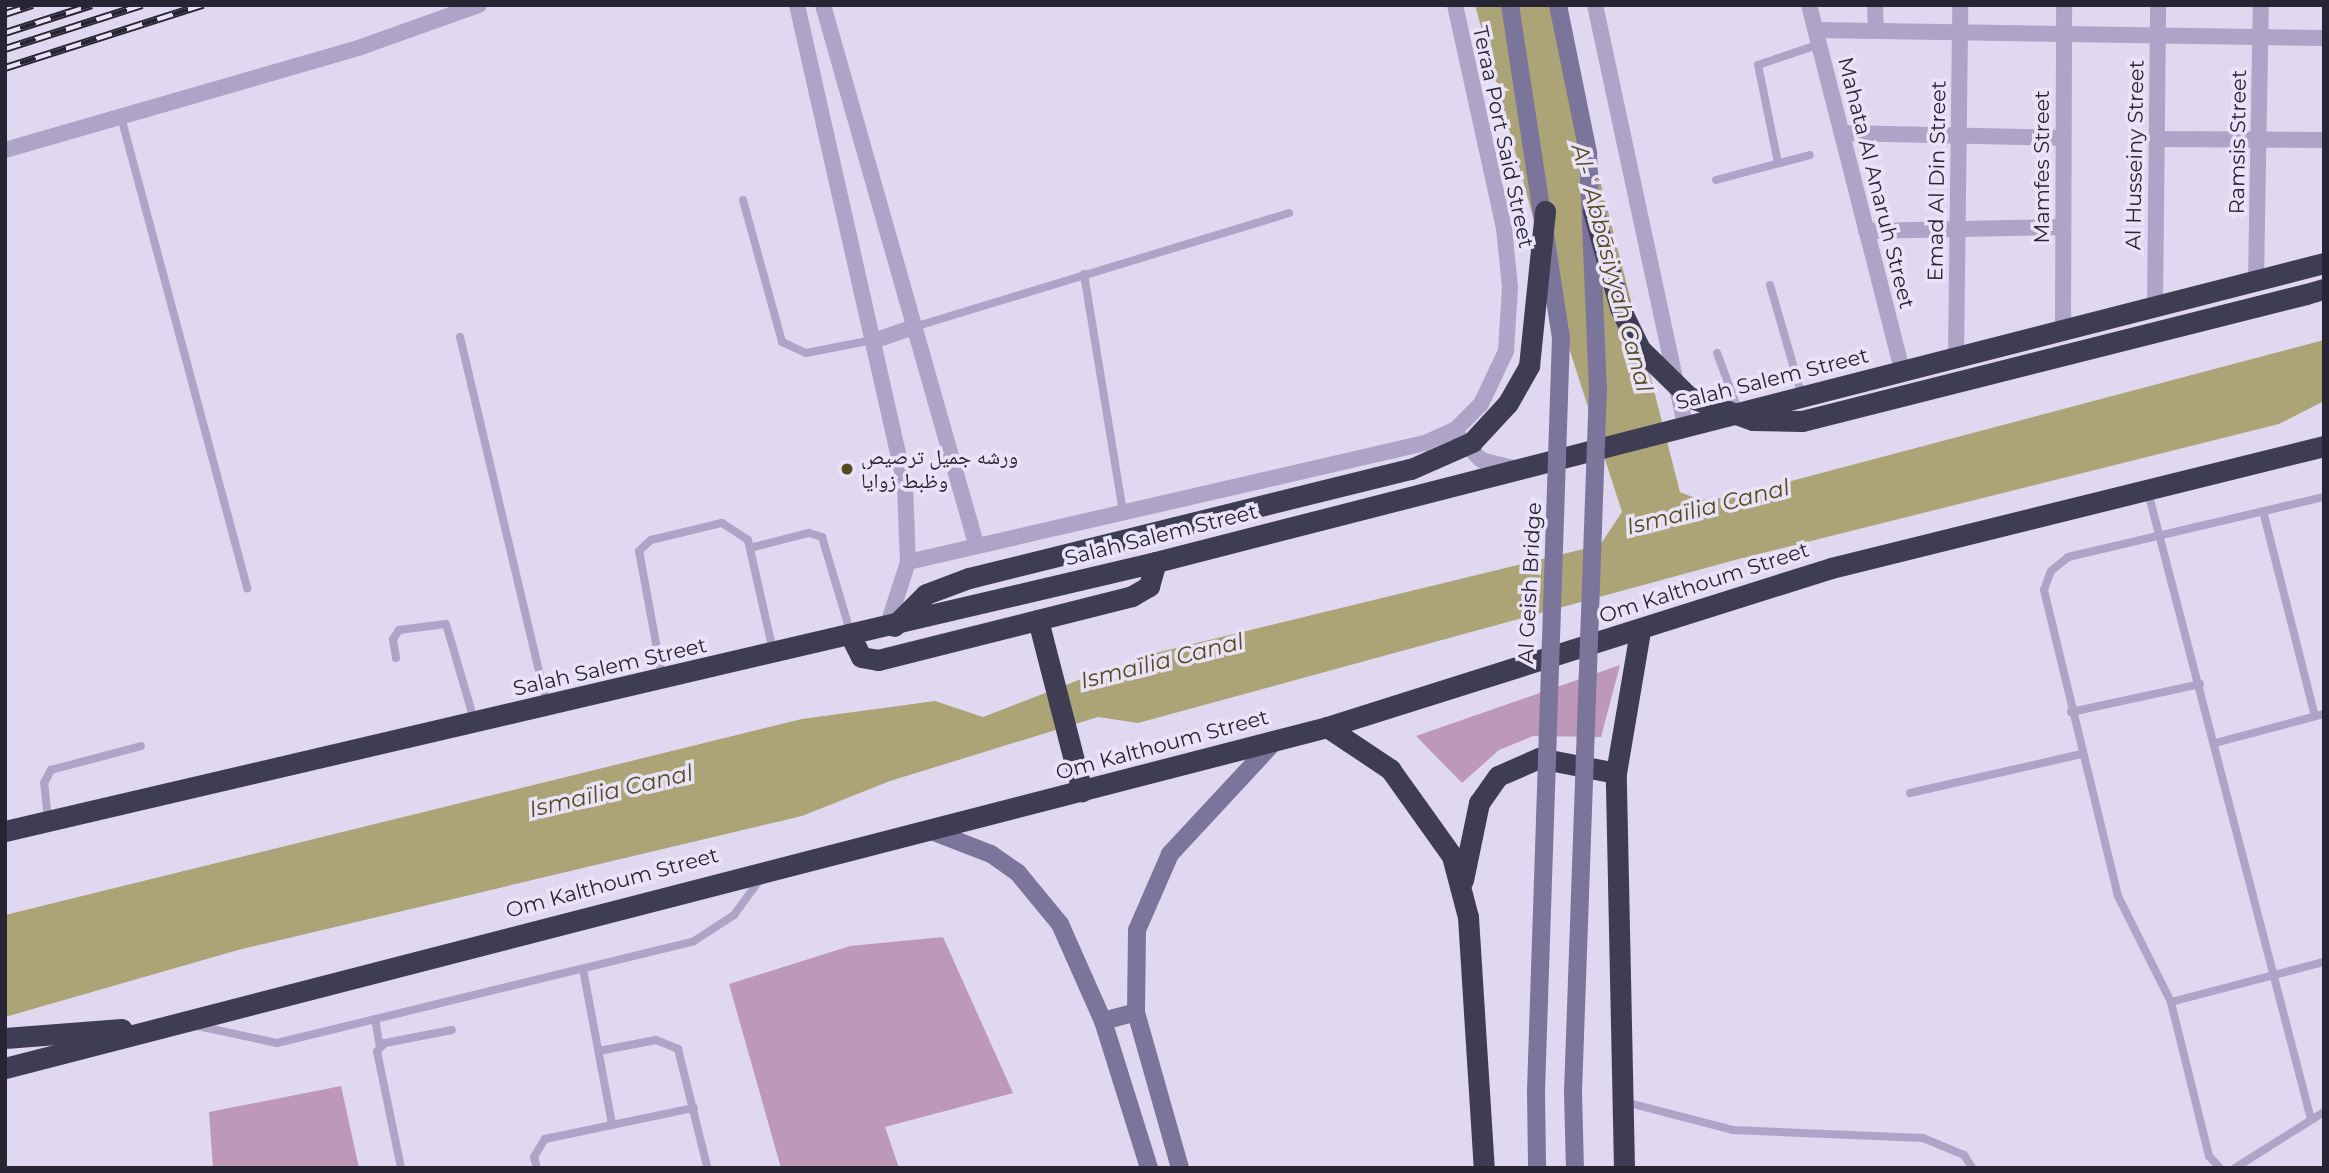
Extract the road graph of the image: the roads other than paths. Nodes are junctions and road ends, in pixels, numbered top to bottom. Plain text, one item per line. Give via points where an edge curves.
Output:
1 (479, 5) edge
2 (816, 5) edge
3 (822, 5) edge
4 (1455, 5) edge
5 (1510, 5) edge
6 (1558, 5) edge
7 (1595, 5) edge
8 (1810, 5) edge
9 (1875, 5) edge
10 (1960, 5) edge
11 (2064, 5) edge
12 (2158, 5) edge
13 (2261, 5) edge
14 (797, 8) edge
15 (1876, 31) junction
16 (1960, 33) junction
17 (2064, 34) junction
18 (2157, 36) junction
19 (1818, 37) junction
20 (2260, 37) junction
21 (2324, 38) edge
22 (121, 117) junction
23 (1842, 133) junction
24 (1959, 136) junction
25 (2063, 138) junction
26 (2156, 139) junction
27 (2259, 139) junction
28 (2324, 140) edge
29 (5, 150) edge
30 (1810, 155) dead end
31 (1778, 163) junction
32 (1716, 180) dead end
33 (743, 200) dead end
34 (1545, 211) junction
35 (1593, 211) junction
36 (1289, 213) dead end
37 (2062, 227) junction
38 (1958, 229) junction
39 (1866, 231) junction
40 (2324, 263) edge
41 (1084, 274) junction
42 (2256, 280) junction
43 (1770, 285) dead end
44 (2315, 291) edge
45 (2155, 306) junction
46 (911, 328) junction
47 (2063, 329) junction
48 (460, 337) dead end
49 (876, 340) junction
50 (1717, 353) dead end
51 (1956, 356) junction
52 (1902, 370) junction
53 (1802, 396) junction
54 (1739, 412) junction
55 (1685, 426) junction
56 (1456, 429) junction
57 (2324, 446) edge
58 (1522, 467) junction
59 (2147, 489) junction
60 (2324, 497) edge
61 (1123, 511) junction
62 (2263, 511) junction
63 (2160, 534) junction
64 (976, 544) junction
65 (750, 548) junction
66 (908, 562) junction
67 (1156, 562) junction
68 (247, 588) dead end
69 (1038, 620) junction
70 (890, 627) junction
71 (1640, 631) junction
72 (851, 637) junction
73 (774, 654) junction
74 (396, 657) dead end
75 (662, 679) junction
76 (2200, 684) junction
77 (547, 706) junction
78 (2071, 712) junction
79 (2319, 715) edge
80 (475, 723) junction
81 (1327, 727) junction
82 (1276, 740) junction
83 (2215, 743) junction
84 (141, 746) dead end
85 (2081, 754) junction
86 (1616, 773) junction
87 (1082, 791) junction
88 (1910, 793) dead end
89 (48, 822) junction
90 (929, 830) junction
91 (5, 831) edge
92 (769, 867) junction
93 (1462, 884) junction
94 (2324, 962) edge
95 (583, 968) junction
96 (2277, 974) junction
97 (2171, 1002) junction
98 (1136, 1012) junction
99 (375, 1020) junction
100 (1103, 1021) junction
101 (184, 1022) junction
102 (150, 1030) junction
103 (452, 1030) dead end
104 (5, 1038) edge
105 (380, 1046) junction
106 (599, 1051) junction
107 (5, 1068) edge
108 (1625, 1101) junction
109 (694, 1108) junction
110 (2324, 1112) edge
111 (2311, 1119) junction
112 (612, 1124) junction
113 (707, 1166) edge
114 (401, 1168) edge
115 (537, 1168) edge
116 (1149, 1168) edge
117 (1180, 1168) edge
118 (1484, 1168) edge
119 (1537, 1168) edge
120 (1575, 1168) edge
121 (1624, 1168) edge
122 (1972, 1168) edge
123 (2220, 1168) edge
124 (2235, 1168) edge

1 - 22 street
2 - 14 street
3 - 46 street
4 - 56 street, Teraa Port Said Street via 1504,228 1510,287 1506,351 1497,376
5 - 34 main road, Al Geish Bridge, bridge
6 - 35 main road, bridge
7 - 55 street
8 - 19 street, Mahata Al Anaruh Street
9 - 15 street
10 - 16 street, Emad Al Din Street
11 - 17 street, Mamfes Street
12 - 18 street, Al Husseiny Street
13 - 20 street, Ramsis Street
14 - 49 street
15 - 16 street
15 - 19 street
16 - 17 street
16 - 24 street, Emad Al Din Street
17 - 18 street
17 - 25 street, Mamfes Street
18 - 20 street
18 - 26 street, Al Husseiny Street
19 - 23 street, Mahata Al Anaruh Street
19 - 31 lane via 1758,65
20 - 21 street
20 - 27 street, Ramsis Street
22 - 29 street
22 - 68 lane
23 - 24 street
23 - 39 street, Mahata Al Anaruh Street
24 - 25 street
24 - 38 street, Emad Al Din Street
25 - 37 street, Mamfes Street
26 - 27 street
26 - 45 street, Al Husseiny Street
27 - 28 street
27 - 42 street, Ramsis Street
30 - 31 lane
31 - 32 lane
33 - 49 lane via 782,342 806,353
34 - 70 highway, bridge via 1529,366 1508,403 1472,442 1411,469 969,578 926,594
34 - 119 main road, Al Geish Bridge, bridge via 1558,291 1562,393 1539,877
35 - 44 highway, bridge via 1620,308 1640,349 1689,397 1753,420 1802,421
35 - 120 main road, bridge via 1598,387 1573,1093
36 - 41 lane
37 - 38 street
37 - 47 street, Mamfes Street
38 - 39 street
38 - 51 street, Emad Al Din Street
39 - 52 street, Mahata Al Anaruh Street
40 - 42 highway, Salah Salem Street
41 - 46 lane
41 - 61 lane
42 - 45 highway, Salah Salem Street
43 - 53 lane
45 - 47 highway, Salah Salem Street
46 - 49 street
46 - 64 street
47 - 51 highway, Salah Salem Street
48 - 77 lane
49 - 66 street via 905,485
50 - 54 lane
51 - 52 highway, Salah Salem Street
52 - 53 highway, Salah Salem Street
53 - 54 highway, Salah Salem Street
54 - 55 highway, Salah Salem Street
55 - 58 highway, Salah Salem Street
56 - 58 street via 1481,460
56 - 61 street via 1425,443
57 - 59 highway, Om Kalthoum Street
58 - 67 highway, Salah Salem Street
59 - 63 lane
59 - 71 highway, Om Kalthoum Street via 1831,568
60 - 62 lane
61 - 64 street
62 - 63 lane
62 - 79 lane
63 - 76 lane
63 - 78 lane via 2068,556 2051,571 2044,590
64 - 66 street
65 - 72 lane via 809,533 822,537
65 - 73 lane
65 - 75 lane via 738,528 722,523 651,540 639,551
66 - 70 street
67 - 69 highway via 1149,586 1138,594
67 - 70 highway, Salah Salem Street
69 - 72 highway via 872,662 861,657
69 - 87 highway
70 - 72 highway, Salah Salem Street
71 - 81 highway, Om Kalthoum Street
71 - 86 highway
72 - 73 highway, Salah Salem Street
73 - 75 highway, Salah Salem Street
74 - 80 lane via 393,639 399,630 446,624
75 - 77 highway, Salah Salem Street
76 - 78 lane
76 - 83 lane
77 - 80 highway, Salah Salem Street
78 - 85 lane
79 - 83 lane
80 - 89 highway, Salah Salem Street
81 - 82 highway, Om Kalthoum Street
81 - 93 highway via 1373,754 1409,790 1440,832
82 - 87 highway, Om Kalthoum Street
82 - 98 main road via 1188,833 1156,878 1137,930
83 - 96 lane
84 - 89 lane via 51,770 44,783
85 - 88 lane
85 - 97 lane via 2118,896
86 - 93 highway via 1539,758 1498,776 1479,803
86 - 108 highway
87 - 90 highway, Om Kalthoum Street
89 - 91 highway, Salah Salem Street
90 - 92 highway, Om Kalthoum Street
90 - 100 main road via 991,854 1042,897
92 - 95 lane via 717,929 694,942
92 - 101 highway, Om Kalthoum Street
93 - 118 highway
94 - 96 lane
95 - 99 lane
95 - 106 lane
96 - 97 lane
96 - 111 lane
97 - 123 lane via 2209,1156
98 - 100 main road
98 - 117 main road
99 - 101 lane via 277,1044
99 - 105 lane
100 - 116 main road
101 - 102 highway, Om Kalthoum Street
102 - 104 highway
102 - 107 highway, Om Kalthoum Street
103 - 105 lane
105 - 114 lane via 375,1056
106 - 109 lane via 656,1040 671,1044 682,1056
106 - 112 lane
108 - 121 highway
108 - 122 lane via 1733,1130 1923,1138 1964,1155
109 - 112 lane
109 - 113 lane
110 - 111 lane
111 - 124 lane
112 - 115 lane via 545,1139 534,1157

